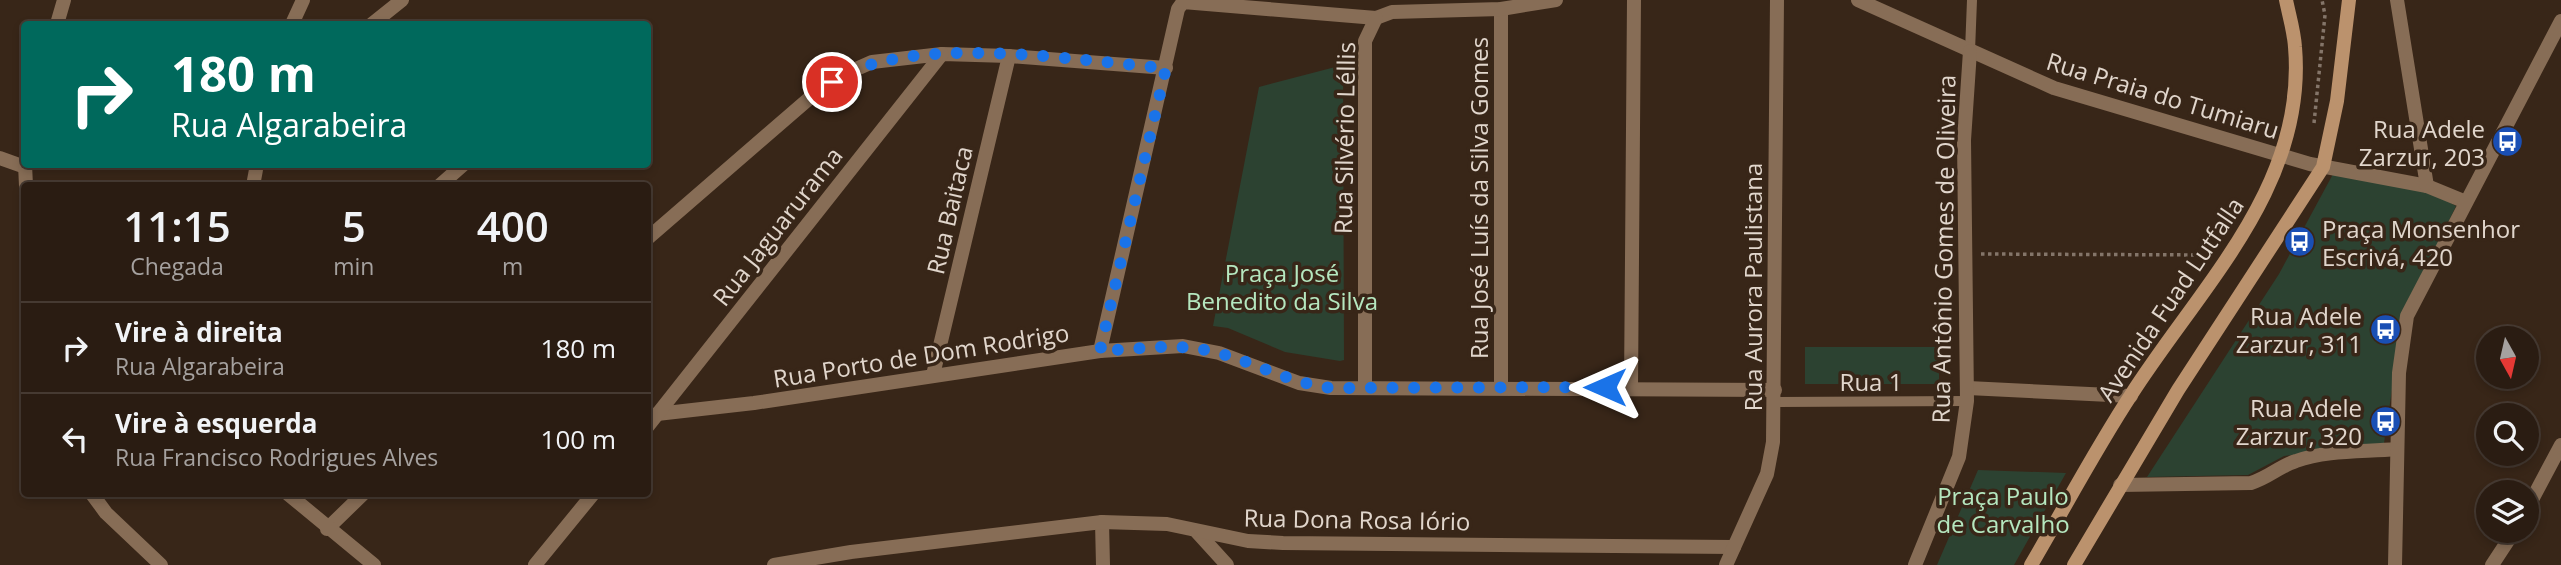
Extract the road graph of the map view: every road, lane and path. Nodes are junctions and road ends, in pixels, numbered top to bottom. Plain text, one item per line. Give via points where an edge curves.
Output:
1 (64, 0) edge
2 (303, 0) edge
3 (402, 0) edge
4 (1556, 0) edge
5 (1634, 0) edge
6 (1777, 0) edge
7 (1858, 0) edge
8 (1972, 0) edge
9 (2286, 0) edge
10 (2322, 0) edge
11 (2349, 0) edge
12 (2397, 0) edge
13 (1501, 9) junction
14 (1376, 18) junction
15 (2561, 20) edge
16 (58, 21) edge
17 (293, 21) edge
18 (376, 21) edge
19 (1970, 51) junction
20 (942, 54) junction
21 (1009, 56) junction
22 (1166, 68) junction
23 (2282, 155) junction
24 (0, 158) edge
25 (21, 165) edge
26 (2316, 165) junction
27 (459, 168) edge
28 (444, 182) edge
29 (2427, 186) junction
30 (2466, 202) junction
31 (651, 235) edge
32 (1965, 254) junction
33 (2227, 257) junction
34 (1100, 351) junction
35 (933, 375) junction
36 (1366, 387) junction
37 (1501, 387) junction
38 (1632, 387) junction
39 (1968, 394) junction
40 (1775, 396) junction
41 (2130, 396) junction
42 (652, 420) edge
43 (2561, 445) edge
44 (2396, 449) junction
45 (2120, 485) junction
46 (2539, 486) edge
47 (94, 497) edge
48 (291, 497) edge
49 (360, 497) edge
50 (591, 497) edge
51 (1101, 522) junction
52 (327, 529) junction
53 (1197, 532) junction
54 (2506, 543) edge
55 (1734, 547) junction
56 (161, 565) edge
57 (374, 565) edge
58 (535, 565) edge
59 (774, 565) edge
60 (1103, 565) edge
61 (1227, 565) edge
62 (1726, 565) edge
63 (1915, 565) edge
64 (2031, 565) edge
65 (2074, 565) edge
66 (2395, 565) edge
67 (2492, 565) edge

1 - 16 street
2 - 17 street
3 - 18 street
4 - 13 street
5 - 38 street
6 - 40 street, Rua Aurora Paulistana
7 - 19 street, Rua Praia do Tumiaru
8 - 19 lane
9 - 23 main road, Avenida Fuad Lutfalla via 2295,46 2295,84
10 - 26 path via 2325,15
11 - 26 main road via 2337,101
12 - 29 street
13 - 14 street via 1401,11
13 - 37 street, Rua José Luís da Silva Gomes
14 - 22 street via 1189,1 1178,9
14 - 36 street, Rua Silvério Léllis via 1365,41
15 - 30 street
19 - 23 street, Rua Praia do Tumiaru via 2054,88
19 - 32 street, Rua Antônio Gomes de Oliveira via 1964,140
20 - 21 street
20 - 31 street via 872,62 819,90
20 - 42 street, Rua Jaguarurama
21 - 22 street
21 - 35 street, Rua Baitaca
22 - 34 street
23 - 26 street, Rua Praia do Tumiaru
23 - 33 main road, Avenida Fuad Lutfalla via 2253,220
24 - 25 street
26 - 29 street, Rua Praia do Tumiaru
26 - 45 main road
27 - 28 street
29 - 30 street, Rua Praia do Tumiaru
30 - 44 street via 2407,316
32 - 33 path
32 - 39 street, Rua Antônio Gomes de Oliveira
33 - 41 main road, Avenida Fuad Lutfalla
34 - 35 street, Rua Porto de Dom Rodrigo
34 - 36 street, Rua Porto de Dom Rodrigo via 1183,346 1219,353 1299,383
35 - 42 street, Rua Porto de Dom Rodrigo
36 - 37 street, Rua Porto de Dom Rodrigo
37 - 38 street, Rua Porto de Dom Rodrigo
38 - 40 street, Rua Porto de Dom Rodrigo
39 - 40 lane, Rua 1
39 - 41 street
39 - 63 street, Rua Antônio Gomes de Oliveira via 1959,457
40 - 55 street, Rua Aurora Paulistana via 1767,474
41 - 64 main road, Avenida Fuad Lutfalla
43 - 46 street
44 - 45 street via 2309,457 2251,483
44 - 66 street
45 - 65 main road
47 - 56 street
48 - 52 street
49 - 52 street
50 - 58 street
51 - 53 street, Rua Dona Rosa Iório via 1167,524
51 - 59 street, Rua Dona Rosa Iório
51 - 60 street
52 - 57 street
53 - 55 street, Rua Dona Rosa Iório via 1283,543
53 - 61 street
54 - 67 street
55 - 62 street, Rua Aurora Paulistana

